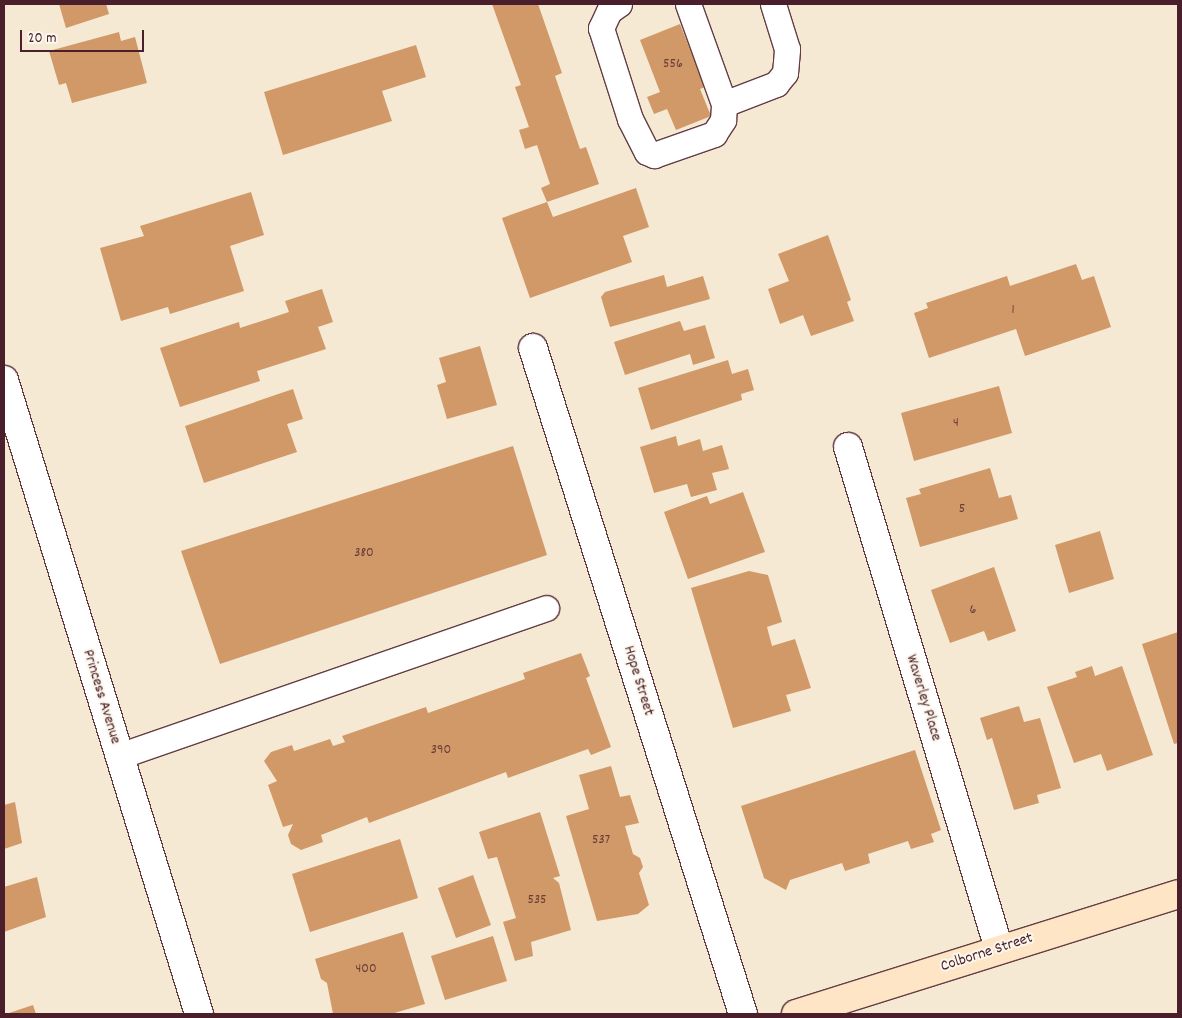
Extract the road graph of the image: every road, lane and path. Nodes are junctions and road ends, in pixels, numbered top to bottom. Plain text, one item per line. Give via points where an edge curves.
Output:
1 (619, 4) edge
2 (688, 4) edge
3 (773, 4) edge
4 (724, 104) junction
5 (533, 348) dead end
6 (4, 380) edge
7 (848, 447) dead end
8 (546, 608) dead end
9 (119, 756) junction
10 (1178, 894) edge
11 (999, 949) junction
12 (199, 1014) edge
13 (743, 1014) edge
14 (796, 1014) edge

1 - 4 lane via 609,11 601,28 630,119 647,152 654,155 714,134 723,120
2 - 4 lane
3 - 4 lane via 787,49 785,73 776,84
5 - 13 street, Hope Street
6 - 9 street, Princess Avenue
7 - 11 street, Waverley Place
8 - 9 lane
9 - 12 street, Princess Avenue
10 - 11 street, Colborne Street
11 - 14 street, Colborne Street

